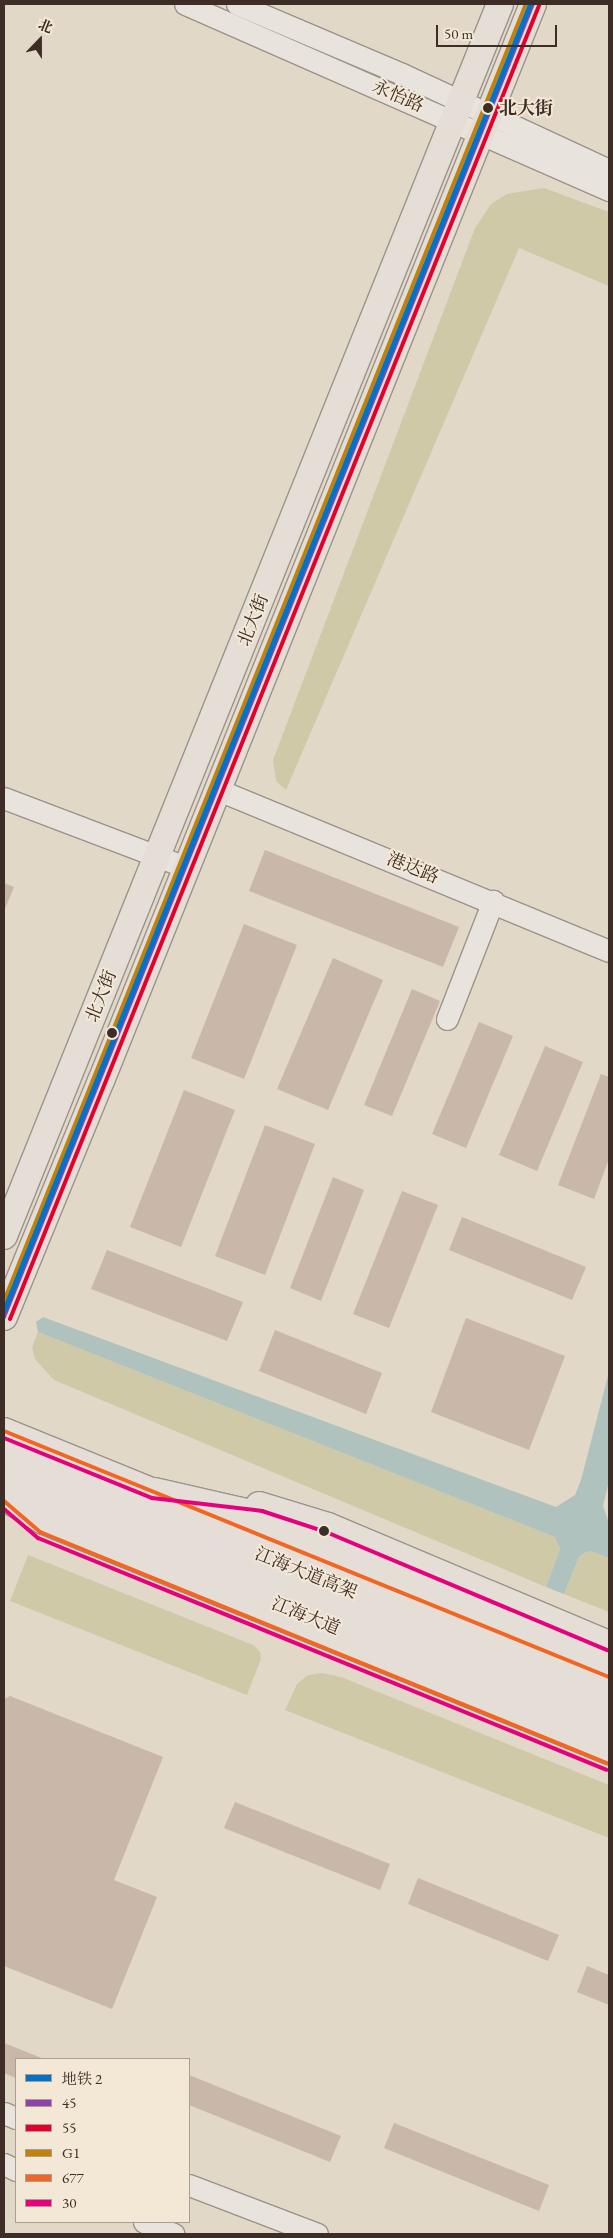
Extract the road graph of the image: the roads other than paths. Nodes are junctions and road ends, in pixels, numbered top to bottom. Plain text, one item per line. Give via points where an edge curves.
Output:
1 (185, 4) edge
2 (237, 4) edge
3 (500, 4) edge
4 (533, 4) edge
5 (461, 101) junction
6 (489, 114) junction
7 (609, 170) edge
8 (609, 190) edge
9 (216, 789) junction
10 (4, 798) edge
11 (159, 856) junction
12 (186, 867) junction
13 (493, 901) junction
14 (609, 950) edge
15 (447, 1019) dead end
16 (4, 1236) edge
17 (4, 1317) edge
18 (4, 1431) edge
19 (4, 1449) edge
20 (4, 1478) edge
21 (154, 1492) junction
22 (4, 1495) edge
23 (4, 1501) edge
24 (262, 1510) junction
25 (609, 1644) edge
26 (609, 1662) edge
27 (609, 1677) edge
28 (609, 1696) edge
29 (609, 1724) edge
30 (609, 1739) edge
31 (609, 1750) edge
32 (609, 1764) edge
33 (190, 2185) edge
34 (146, 2223) edge
35 (174, 2234) edge
36 (317, 2234) edge

1 - 8 street, 永怡路
2 - 5 street, 永怡路
3 - 5 main road, 北大街
4 - 6 main road, 北大街
5 - 6 street, 永怡路
5 - 11 main road, 北大街
6 - 7 street, 永怡路
6 - 9 main road, 北大街
9 - 12 main road, 北大街
9 - 13 street, 港达路
10 - 11 street
11 - 12 street
11 - 16 main road, 北大街
12 - 17 main road, 北大街
13 - 14 street, 港达路
13 - 15 street
18 - 21 main road
19 - 28 highway, 江海大道高架
20 - 29 highway, 江海大道高架
21 - 24 highway
21 - 27 main road
22 - 30 main road, 江海大道
22 - 31 highway via 44,1520
23 - 32 main road via 40,1532
24 - 25 main road via 328,1526
24 - 26 highway
33 - 36 street
34 - 35 street

